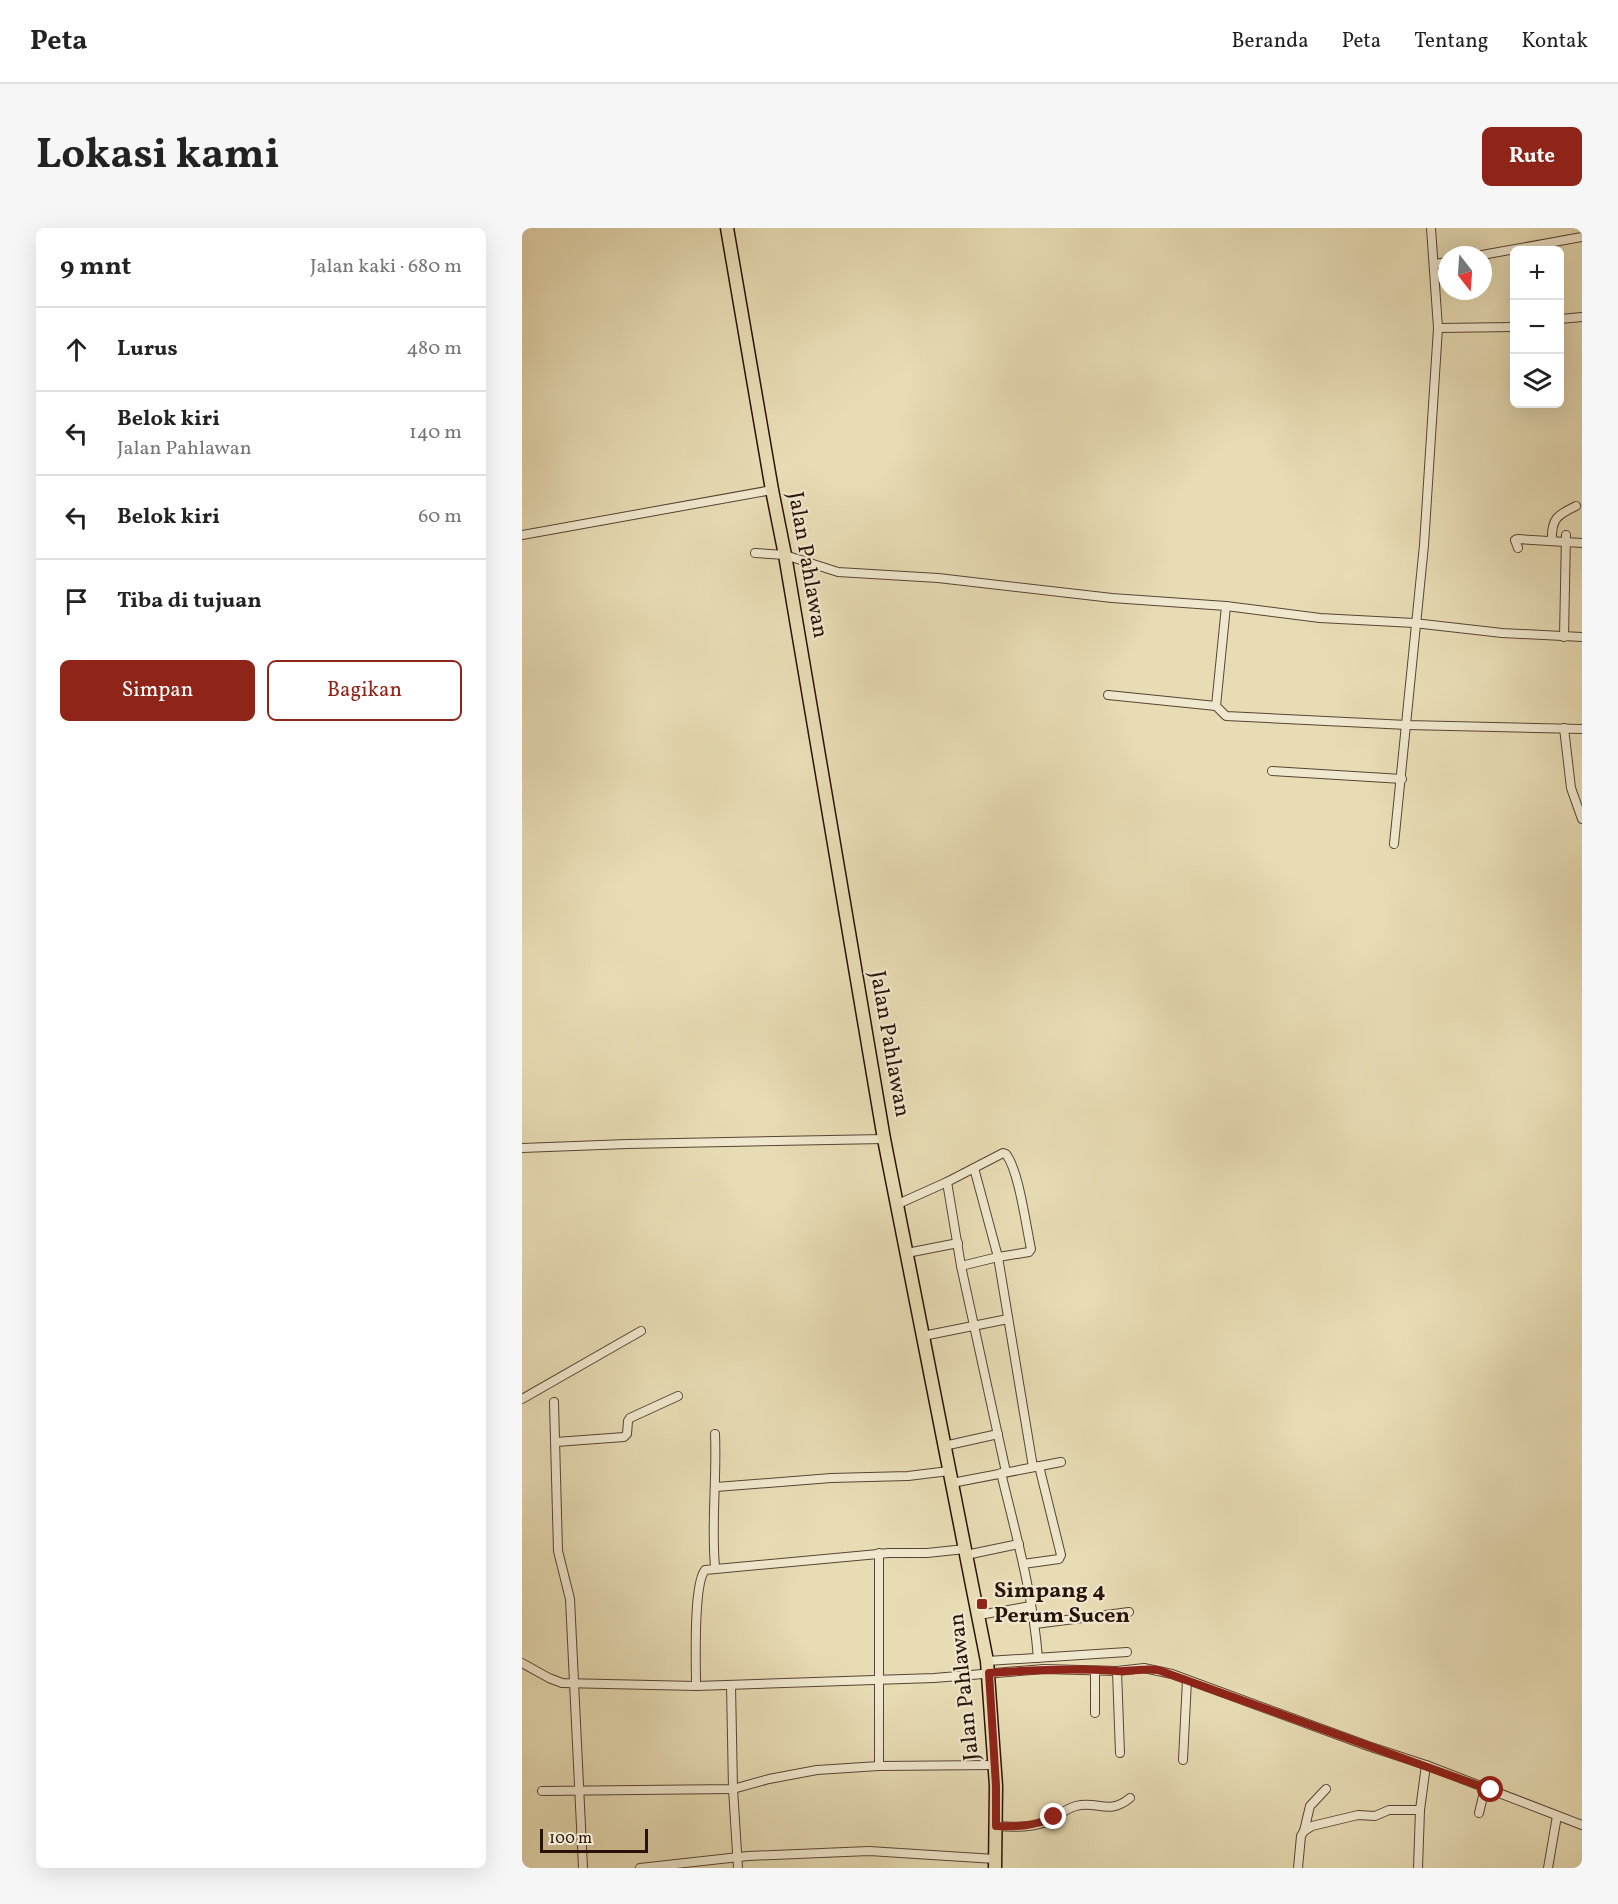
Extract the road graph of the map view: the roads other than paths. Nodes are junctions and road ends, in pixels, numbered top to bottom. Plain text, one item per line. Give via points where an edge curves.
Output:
1 (727, 228) edge
2 (1431, 228) edge
3 (1582, 237) edge
4 (1550, 246) edge
5 (1510, 252) edge
6 (1492, 254) edge
7 (1435, 264) junction
8 (1438, 264) edge
9 (1582, 317) edge
10 (1564, 319) edge
11 (1510, 327) edge
12 (1438, 328) junction
13 (772, 490) junction
14 (1576, 506) dead end
15 (522, 535) edge
16 (1566, 539) junction
17 (1552, 541) junction
18 (1582, 543) edge
19 (1518, 548) dead end
20 (756, 553) dead end
21 (785, 555) junction
22 (1226, 606) junction
23 (1414, 623) junction
24 (1564, 637) junction
25 (1582, 637) edge
26 (1108, 695) dead end
27 (1216, 706) junction
28 (1407, 725) junction
29 (1564, 728) junction
30 (1582, 729) edge
31 (1272, 771) dead end
32 (1402, 779) junction
33 (1582, 819) edge
34 (1394, 844) dead end
35 (884, 1139) junction
36 (522, 1148) edge
37 (974, 1168) junction
38 (947, 1182) junction
39 (898, 1204) junction
40 (958, 1243) junction
41 (907, 1253) junction
42 (998, 1257) junction
43 (961, 1266) junction
44 (1008, 1319) junction
45 (974, 1326) junction
46 (641, 1331) dead end
47 (922, 1336) junction
48 (678, 1396) dead end
49 (522, 1399) edge
50 (554, 1402) dead end
51 (715, 1434) dead end
52 (998, 1434) junction
53 (556, 1442) junction
54 (944, 1446) junction
55 (1061, 1462) dead end
56 (1036, 1467) junction
57 (1004, 1473) junction
58 (951, 1477) junction
59 (716, 1487) junction
60 (1019, 1544) junction
61 (966, 1552) junction
62 (879, 1553) junction
63 (1023, 1564) junction
64 (715, 1568) junction
65 (1031, 1606) junction
66 (1129, 1612) dead end
67 (979, 1615) junction
68 (1035, 1624) junction
69 (1127, 1652) dead end
70 (1038, 1658) junction
71 (522, 1663) edge
72 (988, 1667) junction
73 (1095, 1671) junction
74 (1117, 1671) junction
75 (880, 1680) junction
76 (1186, 1680) junction
77 (573, 1684) junction
78 (731, 1685) junction
79 (696, 1686) junction
80 (1095, 1713) dead end
81 (1120, 1753) dead end
82 (1183, 1760) dead end
83 (995, 1765) junction
84 (1426, 1765) junction
85 (879, 1766) junction
86 (1485, 1788) junction
87 (733, 1789) junction
88 (1326, 1789) dead end
89 (579, 1790) junction
90 (542, 1791) dead end
91 (1130, 1798) dead end
92 (1420, 1810) junction
93 (1479, 1813) dead end
94 (1557, 1816) junction
95 (1582, 1825) edge
96 (996, 1826) junction
97 (1304, 1831) junction
98 (737, 1857) junction
99 (995, 1863) edge
100 (583, 1868) edge
101 (640, 1868) edge
102 (738, 1868) edge
103 (1298, 1868) edge
104 (1418, 1868) edge
105 (1548, 1868) edge

1 - 13 main road, Jalan Pahlawan
2 - 7 street
3 - 4 street
5 - 6 street
7 - 8 street
7 - 12 street
9 - 10 street
11 - 12 street
12 - 23 street via 1424,545
13 - 15 street
13 - 21 main road, Jalan Pahlawan
14 - 17 street via 1556,519
16 - 17 street
16 - 18 street
16 - 24 street
17 - 19 street via 1517,539
20 - 21 street
21 - 22 street via 838,572 898,574
21 - 35 main road, Jalan Pahlawan
22 - 23 street via 1320,618
22 - 27 street
23 - 24 street
23 - 28 street
24 - 25 street
26 - 27 street
27 - 28 street via 1226,716
28 - 29 street
28 - 32 street
29 - 30 street
29 - 33 street via 1571,788
31 - 32 street
32 - 34 street
35 - 36 street
35 - 39 main road, Jalan Pahlawan
37 - 38 street
37 - 42 street
37 - 42 street via 1006,1154 1018,1187 1032,1249
38 - 39 street
38 - 40 street
39 - 41 main road, Jalan Pahlawan
40 - 41 street
40 - 43 street
41 - 47 main road, Jalan Pahlawan
42 - 43 street
42 - 44 street
43 - 45 street
44 - 45 street
44 - 56 street
45 - 47 street
45 - 52 street
46 - 49 street
47 - 54 main road, Jalan Pahlawan
48 - 53 street via 630,1418 624,1437
50 - 53 street
51 - 59 street
52 - 54 street
52 - 57 street
53 - 77 street via 558,1551 569,1591
54 - 58 main road, Jalan Pahlawan
55 - 56 street
56 - 57 street
56 - 63 street via 1061,1555 1059,1559
57 - 58 street
57 - 60 street
58 - 59 street via 831,1478
58 - 61 main road, Jalan Pahlawan
59 - 64 street
60 - 61 street
60 - 63 street
61 - 62 street
61 - 67 main road, Jalan Pahlawan
62 - 64 street
62 - 75 street
63 - 65 street
64 - 79 street via 705,1570 701,1578
65 - 67 street
65 - 68 street
66 - 68 street
67 - 72 main road, Jalan Pahlawan
68 - 70 street
69 - 70 street
70 - 72 street
71 - 77 street via 549,1678
72 - 73 street
72 - 75 street
72 - 83 main road, Jalan Pahlawan
73 - 74 street
73 - 80 street
74 - 76 street via 1144,1668
74 - 81 street
75 - 78 street
75 - 85 street
76 - 82 street
76 - 84 street
77 - 79 street
77 - 89 street
78 - 79 street
78 - 87 street
83 - 85 street
83 - 96 main road, Jalan Pahlawan
84 - 86 street
84 - 92 street
85 - 87 street via 799,1772
86 - 93 street
86 - 94 street
87 - 89 street
87 - 98 street
88 - 97 street via 1310,1806
89 - 90 street
89 - 100 street
91 - 96 street via 1120,1806 1076,1806 1042,1823
92 - 97 street via 1358,1815
92 - 104 street
94 - 95 street
94 - 105 street
96 - 99 main road, Jalan Pahlawan
97 - 103 street
98 - 99 street via 869,1851
98 - 101 street
98 - 102 street

